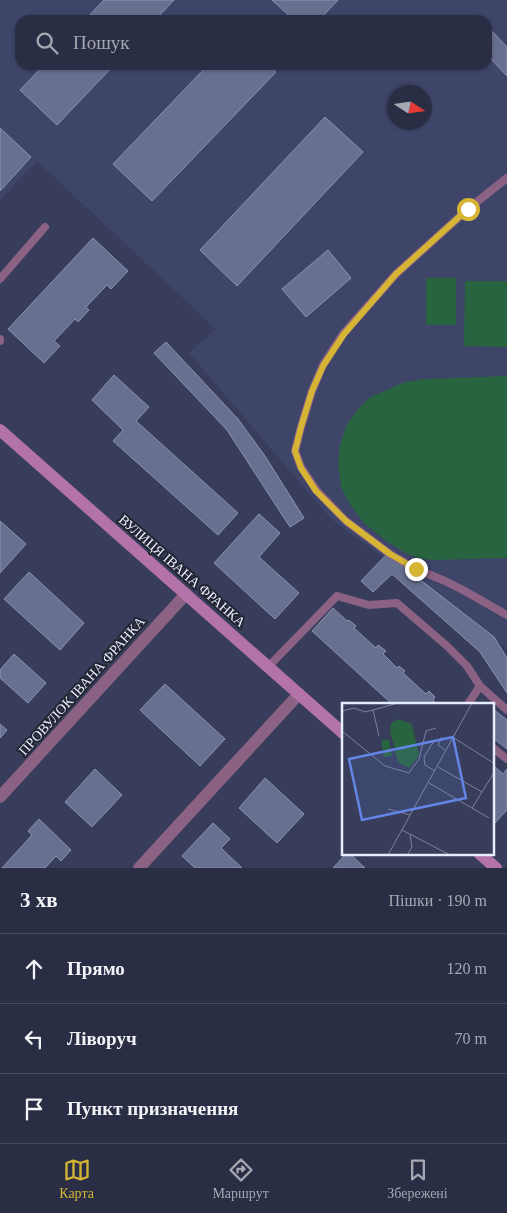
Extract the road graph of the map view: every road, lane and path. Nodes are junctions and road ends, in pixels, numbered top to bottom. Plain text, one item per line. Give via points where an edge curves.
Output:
1 (507, 178) edge
2 (45, 227) dead end
3 (0, 279) edge
4 (0, 430) edge
5 (186, 594) junction
6 (507, 614) edge
7 (268, 667) junction
8 (480, 686) junction
9 (299, 694) junction
10 (469, 703) edge
11 (507, 710) edge
12 (342, 732) edge
13 (494, 749) edge
14 (507, 759) edge
15 (0, 797) edge
16 (482, 856) edge
17 (140, 868) edge
18 (496, 868) edge

1 - 6 lane via 396,274 344,334 323,366 312,391 295,451 301,468 316,491 346,521 390,554
2 - 3 lane
4 - 5 main road, ВУЛИЦЯ ІВАНА ФРАНКА
5 - 7 main road, ВУЛИЦЯ ІВАНА ФРАНКА
5 - 15 street, ПРОВУЛОК ІВАНА ФРАНКА
7 - 8 lane via 337,596 368,605 397,603 447,646 467,666
7 - 9 main road, ВУЛИЦЯ ІВАНА ФРАНКА
8 - 10 lane
8 - 11 lane
9 - 12 main road, ВУЛИЦЯ ІВАНА ФРАНКА
9 - 17 street
13 - 14 lane
16 - 18 main road

